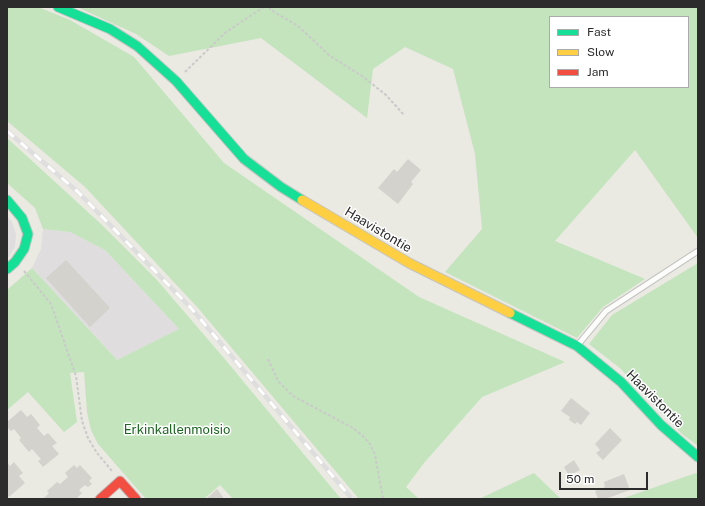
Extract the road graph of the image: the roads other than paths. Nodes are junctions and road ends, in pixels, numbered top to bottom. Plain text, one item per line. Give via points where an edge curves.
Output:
1 (58, 7) edge
2 (7, 200) edge
3 (698, 251) edge
4 (7, 270) edge
5 (577, 346) junction
6 (698, 457) edge
7 (100, 499) edge
8 (136, 499) edge

1 - 5 street, Haavistontie via 110,29 136,46 176,81 244,159 281,186 409,263
2 - 4 street via 22,218 28,234 24,249
3 - 5 lane via 606,311
5 - 6 street, Haavistontie via 621,382 661,425
7 - 8 street via 120,482

